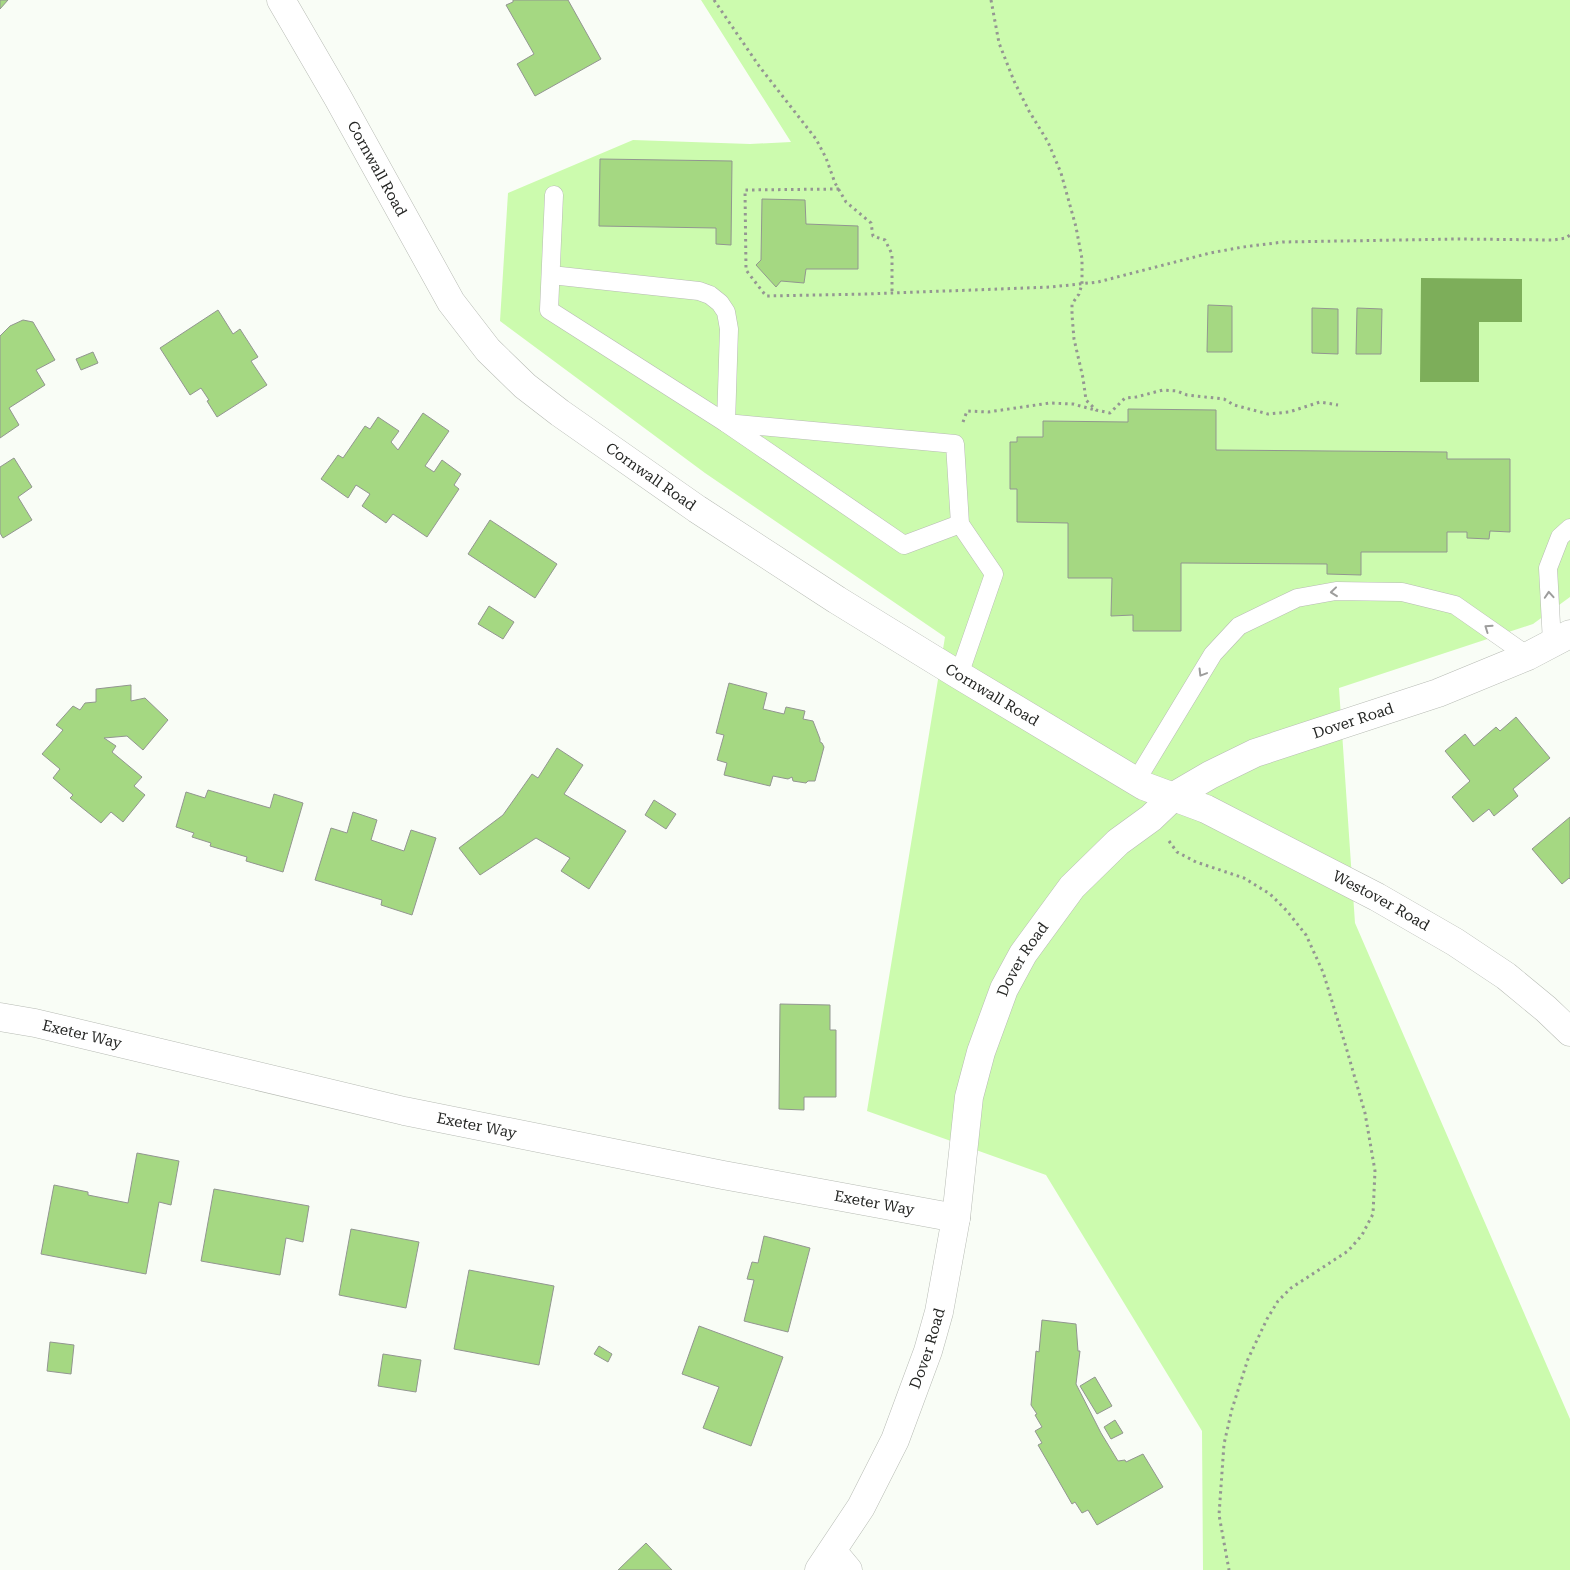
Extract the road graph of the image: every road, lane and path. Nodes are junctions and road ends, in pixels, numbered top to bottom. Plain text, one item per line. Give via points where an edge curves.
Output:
1 (281, 0) edge
2 (714, 0) edge
3 (991, 0) edge
4 (839, 189) junction
5 (554, 195) dead end
6 (1570, 235) edge
7 (551, 275) junction
8 (1082, 284) junction
9 (892, 293) junction
10 (1338, 405) dead end
11 (1096, 410) junction
12 (726, 423) junction
13 (955, 444) junction
14 (960, 524) junction
15 (1570, 528) edge
16 (1561, 639) edge
17 (1528, 656) junction
18 (959, 675) junction
19 (1136, 781) junction
20 (1174, 796) junction
21 (1151, 818) junction
22 (0, 1017) edge
23 (1570, 1032) edge
24 (956, 1218) junction
25 (834, 1564) edge
26 (1229, 1570) edge

1 - 18 street, Cornwall Road via 450,302 494,356 560,413 697,509
2 - 4 path via 759,66 816,139
3 - 8 path via 999,43 1061,174 1078,235
4 - 9 path via 846,202 872,223 873,236 885,240 892,254
4 - 9 path via 745,190 746,270 766,296
5 - 7 lane
6 - 8 path via 1553,240 1283,242 1210,253
7 - 12 lane via 550,310
7 - 12 lane via 699,291 720,303 726,312 729,329
8 - 9 path
8 - 11 path via 1072,304 1074,339 1086,400
10 - 11 path via 1320,402 1289,412 1268,414 1224,399 1163,390 1125,398 1110,413
11 - 13 path via 1050,403 967,412
12 - 13 lane
12 - 14 lane via 904,545
13 - 14 lane
14 - 18 lane via 994,574
16 -> 15 lane via 1548,568 1560,537
16 - 17 street, Dover Road
17 -> 19 lane via 1455,605 1420,596 1402,592 1336,591 1297,598 1239,626 1213,654
17 - 20 street, Dover Road via 1438,693 1255,753 1210,774
18 - 19 street, Cornwall Road
19 - 20 street, Cornwall Road
20 - 21 street, Dover Road
20 - 23 street, Westover Road via 1215,813 1377,897 1455,942 1506,976
21 - 24 street, Dover Road via 1118,842 1072,887 1023,954 1004,989 969,1097
21 - 26 path via 1178,852 1196,862 1244,878 1270,894 1306,935 1322,972 1366,1113 1375,1171 1373,1214 1362,1235 1348,1251 1291,1288 1278,1301 1248,1359 1224,1444 1220,1514
22 - 24 street, Exeter Way via 404,1111
24 - 25 street, Dover Road via 939,1312 924,1360 895,1440

